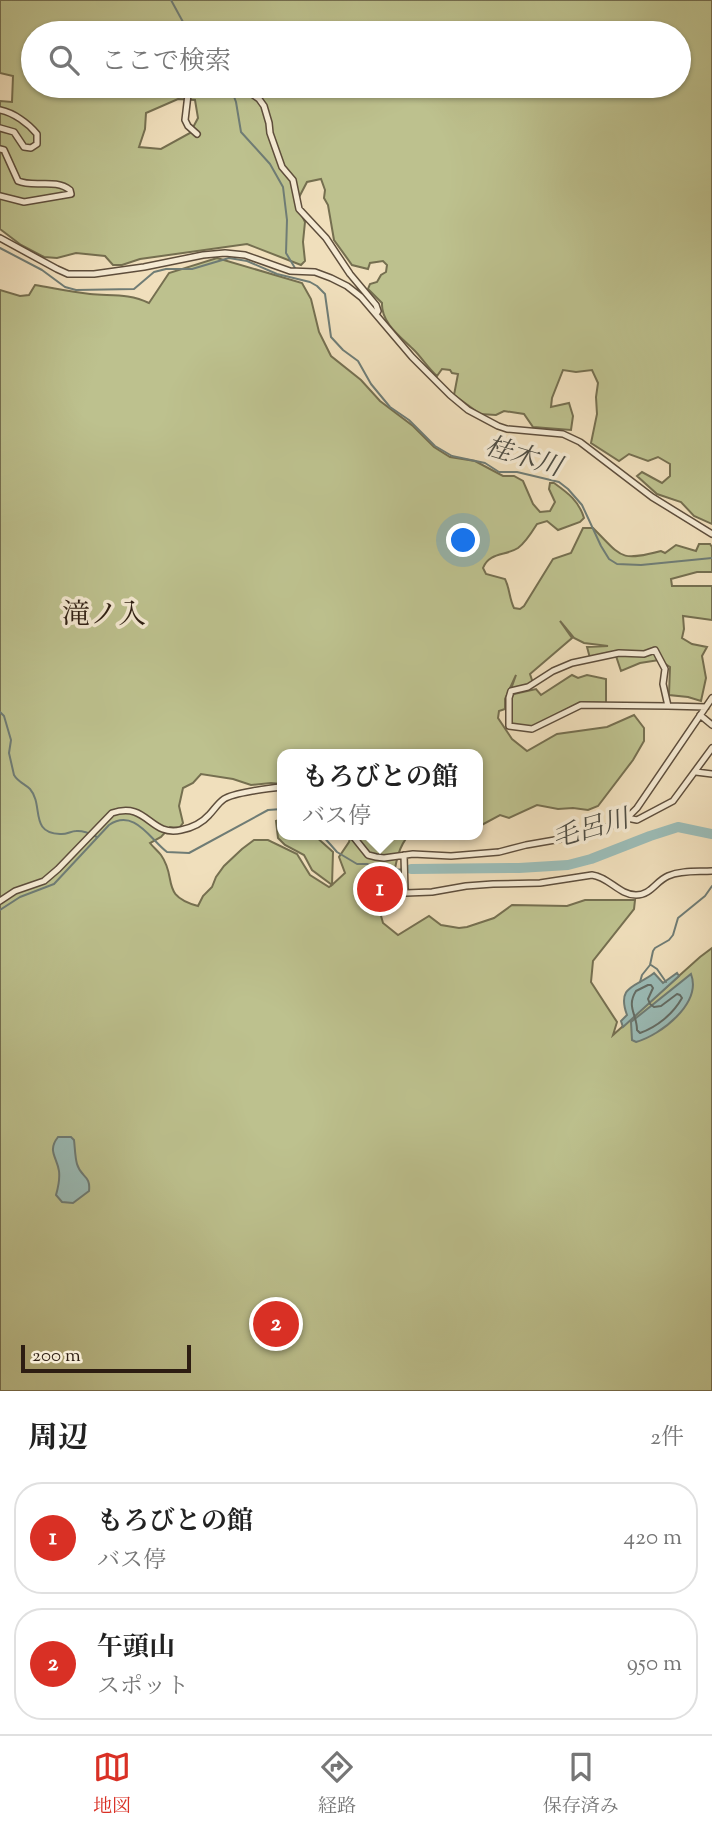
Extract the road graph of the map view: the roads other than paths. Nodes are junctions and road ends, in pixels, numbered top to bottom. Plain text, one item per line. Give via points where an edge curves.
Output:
1 (188, 98) edge
2 (258, 98) edge
3 (0, 110) edge
4 (0, 128) edge
5 (197, 134) dead end
6 (0, 149) edge
7 (0, 196) edge
8 (0, 238) edge
9 (376, 314) junction
10 (712, 534) edge
11 (712, 698) edge
12 (668, 706) junction
13 (706, 707) junction
14 (700, 715) junction
15 (712, 724) edge
16 (712, 748) edge
17 (696, 772) junction
18 (712, 774) edge
19 (277, 788) edge
20 (627, 818) junction
21 (356, 840) edge
22 (404, 856) junction
23 (712, 871) edge
24 (0, 901) edge

1 - 5 street via 185,120
2 - 9 street via 282,167 293,180 299,209 376,305
3 - 4 street via 34,129 37,144 24,147 14,132
6 - 7 street via 18,181 66,187 71,194 24,202
8 - 9 street via 57,270 81,275 211,254 239,254 290,271 331,278 356,292
9 - 10 street via 412,357 468,410 507,429 569,436
11 - 13 street
12 - 12 street via 581,705 532,729 509,726 511,691 572,663 619,653 655,650 666,669 663,684
12 - 13 street
13 - 14 street
14 - 15 street
14 - 20 street
16 - 17 street
17 - 18 street
17 - 20 street via 671,803 637,820
19 - 24 street via 228,797 199,823 180,831 157,828 137,812 112,814 44,881
20 - 22 street via 578,836 499,852
21 - 22 street via 368,855
22 - 23 street via 405,892 414,893 592,875 638,895 671,875

